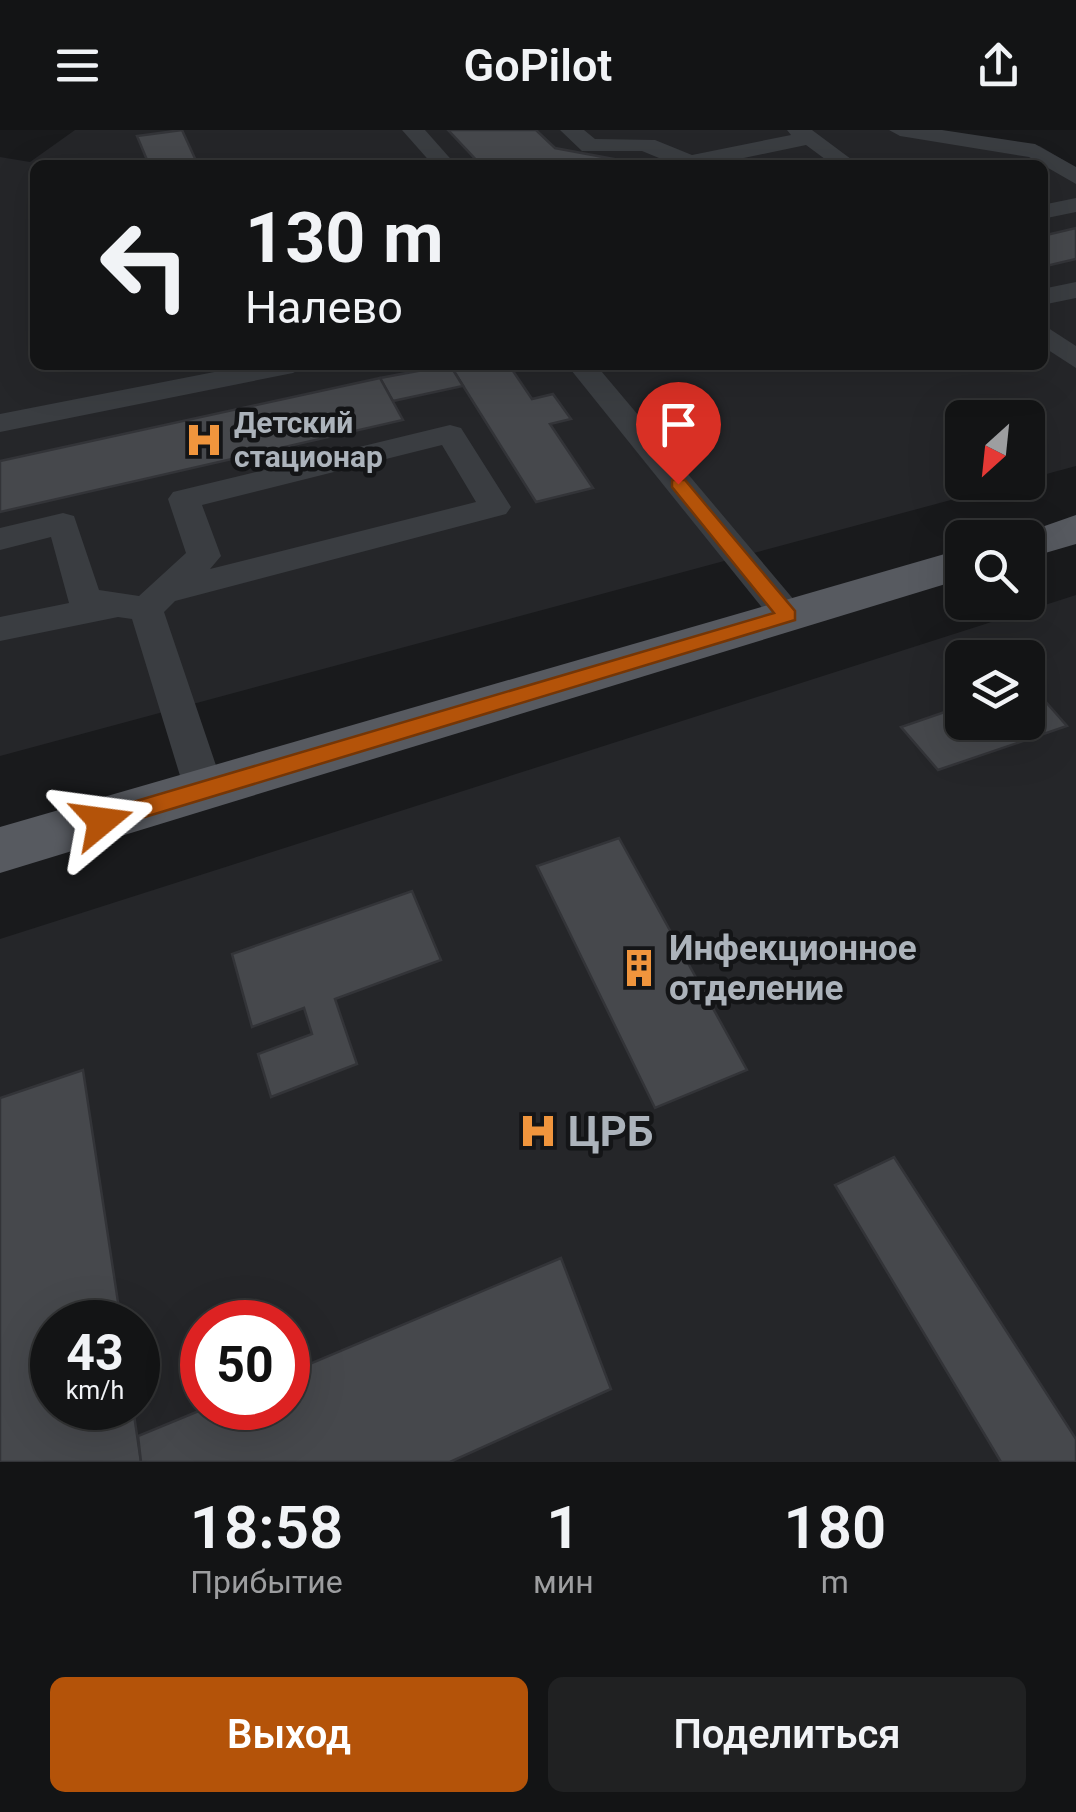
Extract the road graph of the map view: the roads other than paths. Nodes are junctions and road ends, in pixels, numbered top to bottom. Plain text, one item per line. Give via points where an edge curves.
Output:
1 (413, 130) edge
2 (571, 130) edge
3 (900, 130) edge
4 (804, 134) edge
5 (440, 160) edge
6 (685, 160) edge
7 (700, 160) edge
8 (841, 160) edge
9 (1043, 160) edge
10 (1048, 165) edge
11 (1076, 177) edge
12 (1076, 205) edge
13 (1048, 211) edge
14 (1076, 290) edge
15 (1048, 296) edge
16 (1048, 337) edge
17 (1076, 360) edge
18 (268, 370) edge
19 (585, 370) edge
20 (0, 423) edge
21 (1076, 529) edge
22 (0, 539) edge
23 (1045, 539) edge
24 (945, 569) edge
25 (142, 602) junction
26 (788, 616) junction
27 (0, 629) edge
28 (204, 792) junction
29 (0, 850) edge

1 - 5 lane
2 - 6 lane via 590,146 673,149
3 - 9 lane via 1035,151
4 - 7 lane
4 - 8 lane
10 - 11 lane
12 - 13 lane
14 - 15 lane
16 - 17 lane
18 - 20 lane
19 - 26 lane
21 - 23 main road
22 - 25 lane via 63,523 85,600
24 - 26 main road
25 - 25 lane via 274,564 495,506 450,434 184,499 204,556
25 - 27 lane
25 - 28 lane
26 - 28 main road
28 - 29 main road

